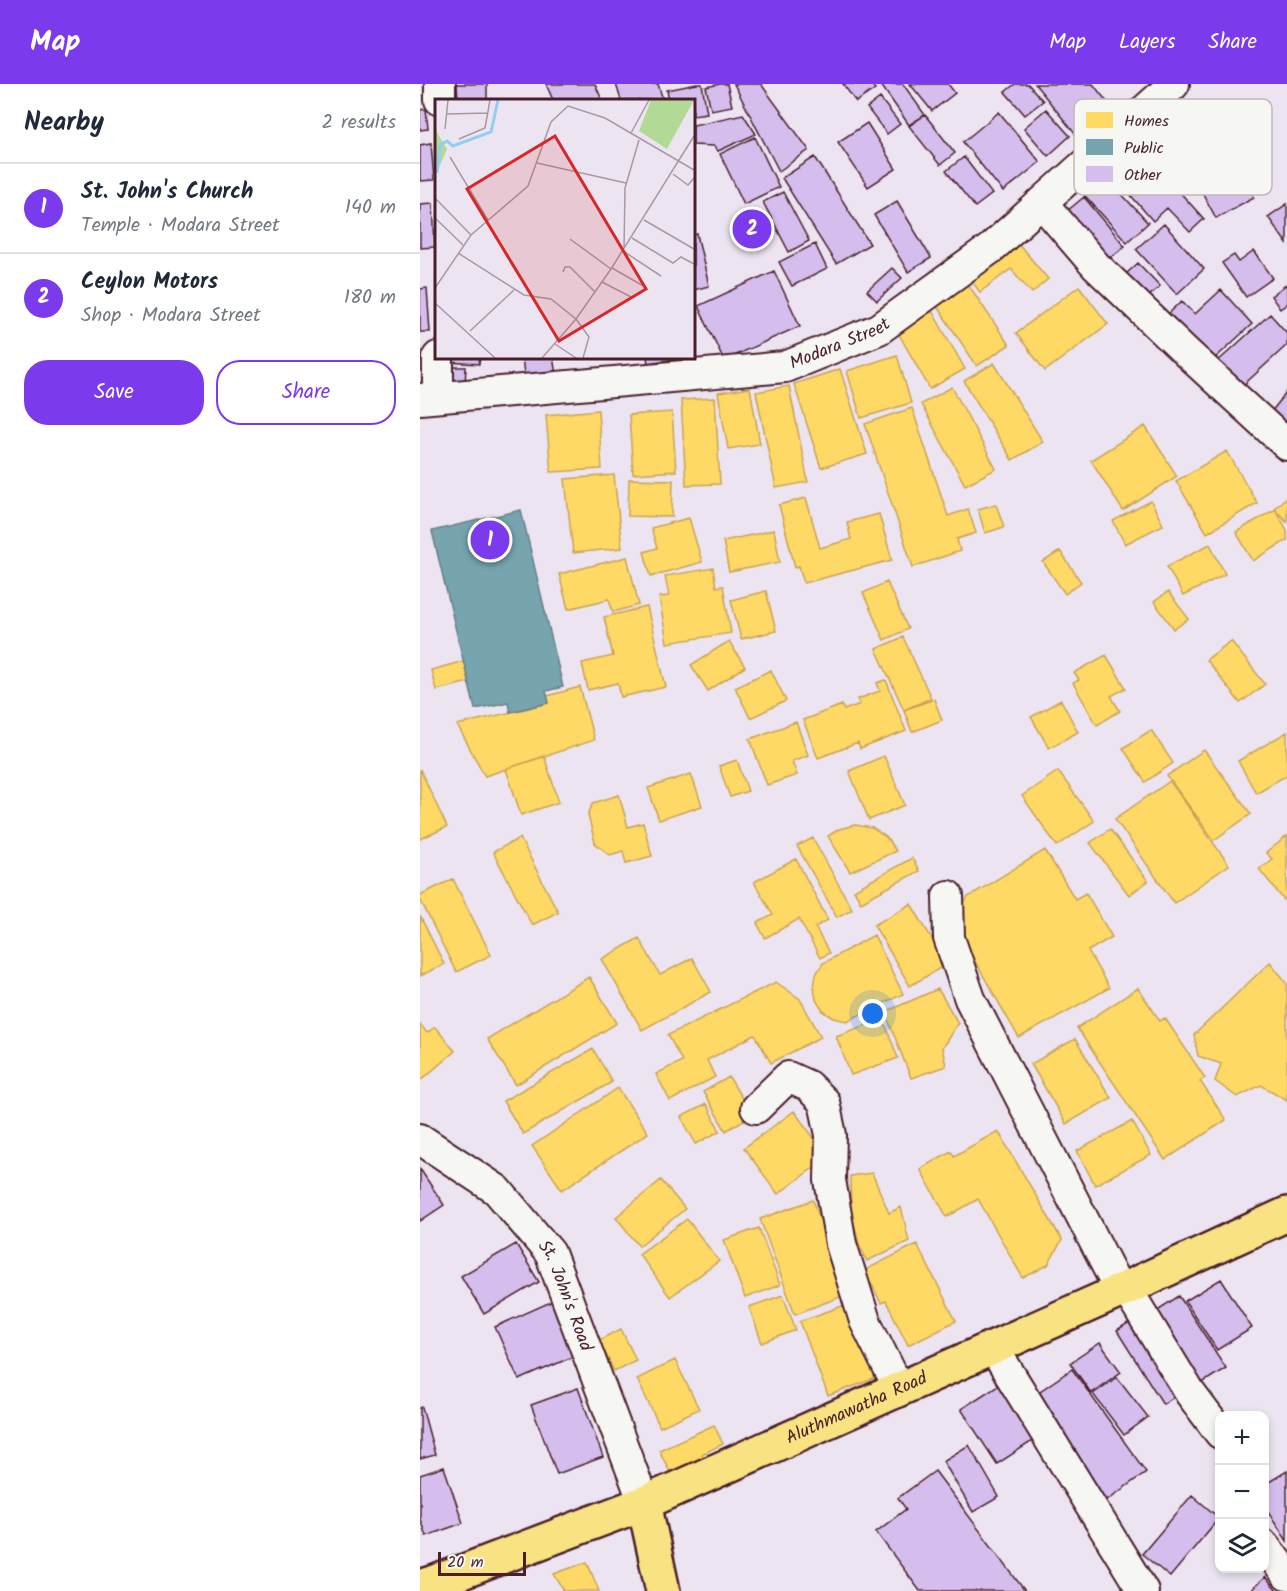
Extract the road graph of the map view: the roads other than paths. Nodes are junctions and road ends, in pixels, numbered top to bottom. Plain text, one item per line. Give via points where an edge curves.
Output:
1 (1174, 84) edge
2 (1157, 99) edge
3 (1074, 174) edge
4 (1042, 203) junction
5 (438, 358) edge
6 (429, 397) edge
7 (1287, 445) edge
8 (948, 896) dead end
9 (756, 1108) dead end
10 (420, 1139) edge
11 (1287, 1214) edge
12 (1123, 1289) junction
13 (993, 1347) junction
14 (900, 1389) junction
15 (1215, 1426) edge
16 (644, 1503) junction
17 (1269, 1552) edge
18 (1287, 1575) edge
19 (420, 1587) edge
20 (663, 1591) edge
21 (1143, 1591) edge

1 - 2 street, Modara Street
3 - 4 street, Modara Street
4 - 6 street, Modara Street via 990,249 879,328 784,367
4 - 7 street via 1096,266
5 - 6 street
8 - 12 street via 949,938 970,999
9 - 14 street via 788,1077 808,1086 824,1102 831,1135 830,1179 841,1244 865,1321
10 - 16 street, St. John's Road via 497,1190 550,1253
11 - 12 main road, Aluthmawatha Road
12 - 13 main road, Aluthmawatha Road
12 - 15 street
13 - 14 main road, Aluthmawatha Road
13 - 21 street
14 - 16 main road, Aluthmawatha Road
16 - 19 main road, Aluthmawatha Road
16 - 20 main road
17 - 18 street

